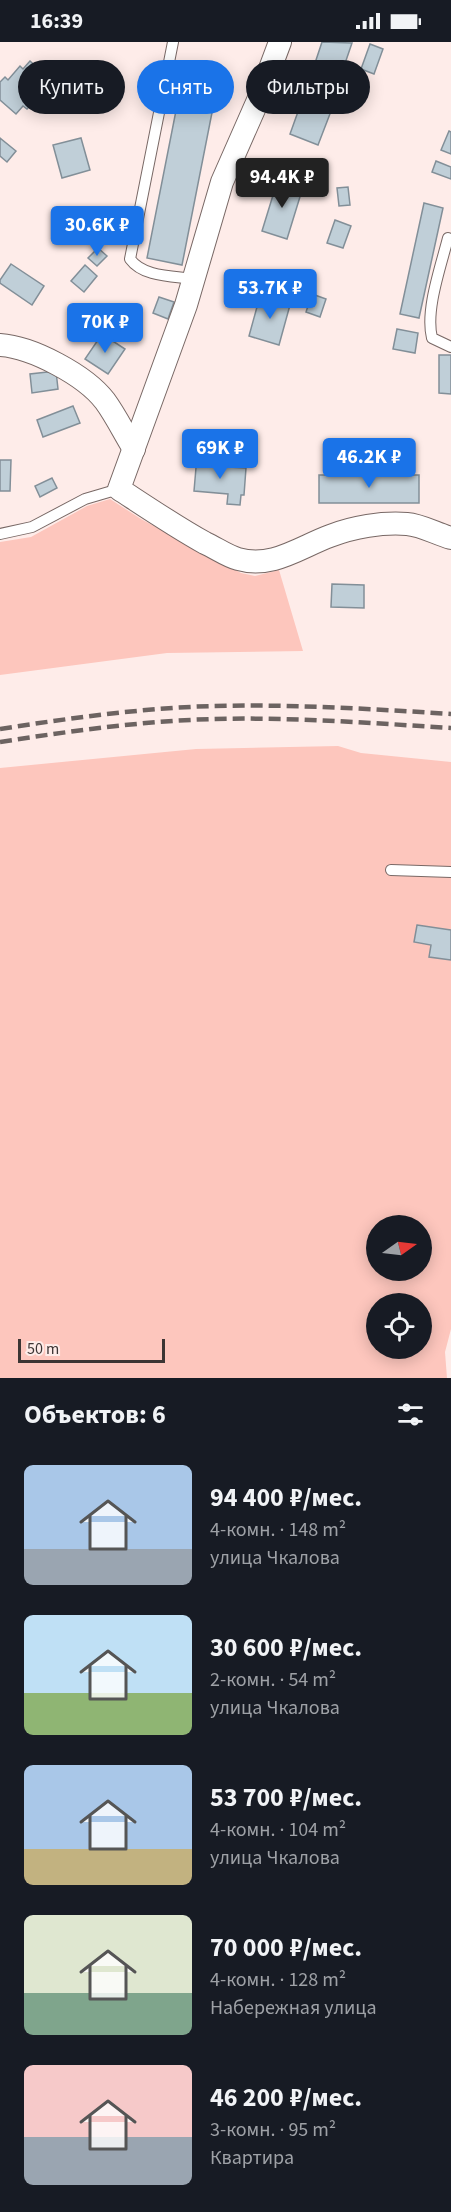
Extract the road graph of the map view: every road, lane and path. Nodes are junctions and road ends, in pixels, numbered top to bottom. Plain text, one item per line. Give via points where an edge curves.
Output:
1 (173, 42) edge
2 (280, 42) edge
3 (448, 238) dead end
4 (193, 279) junction
5 (0, 345) edge
6 (451, 347) edge
7 (134, 449) junction
8 (119, 489) junction
9 (0, 534) edge
10 (451, 538) edge
11 (391, 870) dead end
12 (451, 872) edge

1 - 4 lane via 130,259 150,273
2 - 4 street via 222,182
3 - 6 lane via 429,329 432,338
4 - 7 street
5 - 7 street via 50,359 95,390
7 - 8 street
8 - 9 lane via 85,499 32,527
8 - 10 street via 177,527 238,559 255,562 295,553 329,536 380,525 409,524
11 - 12 lane

